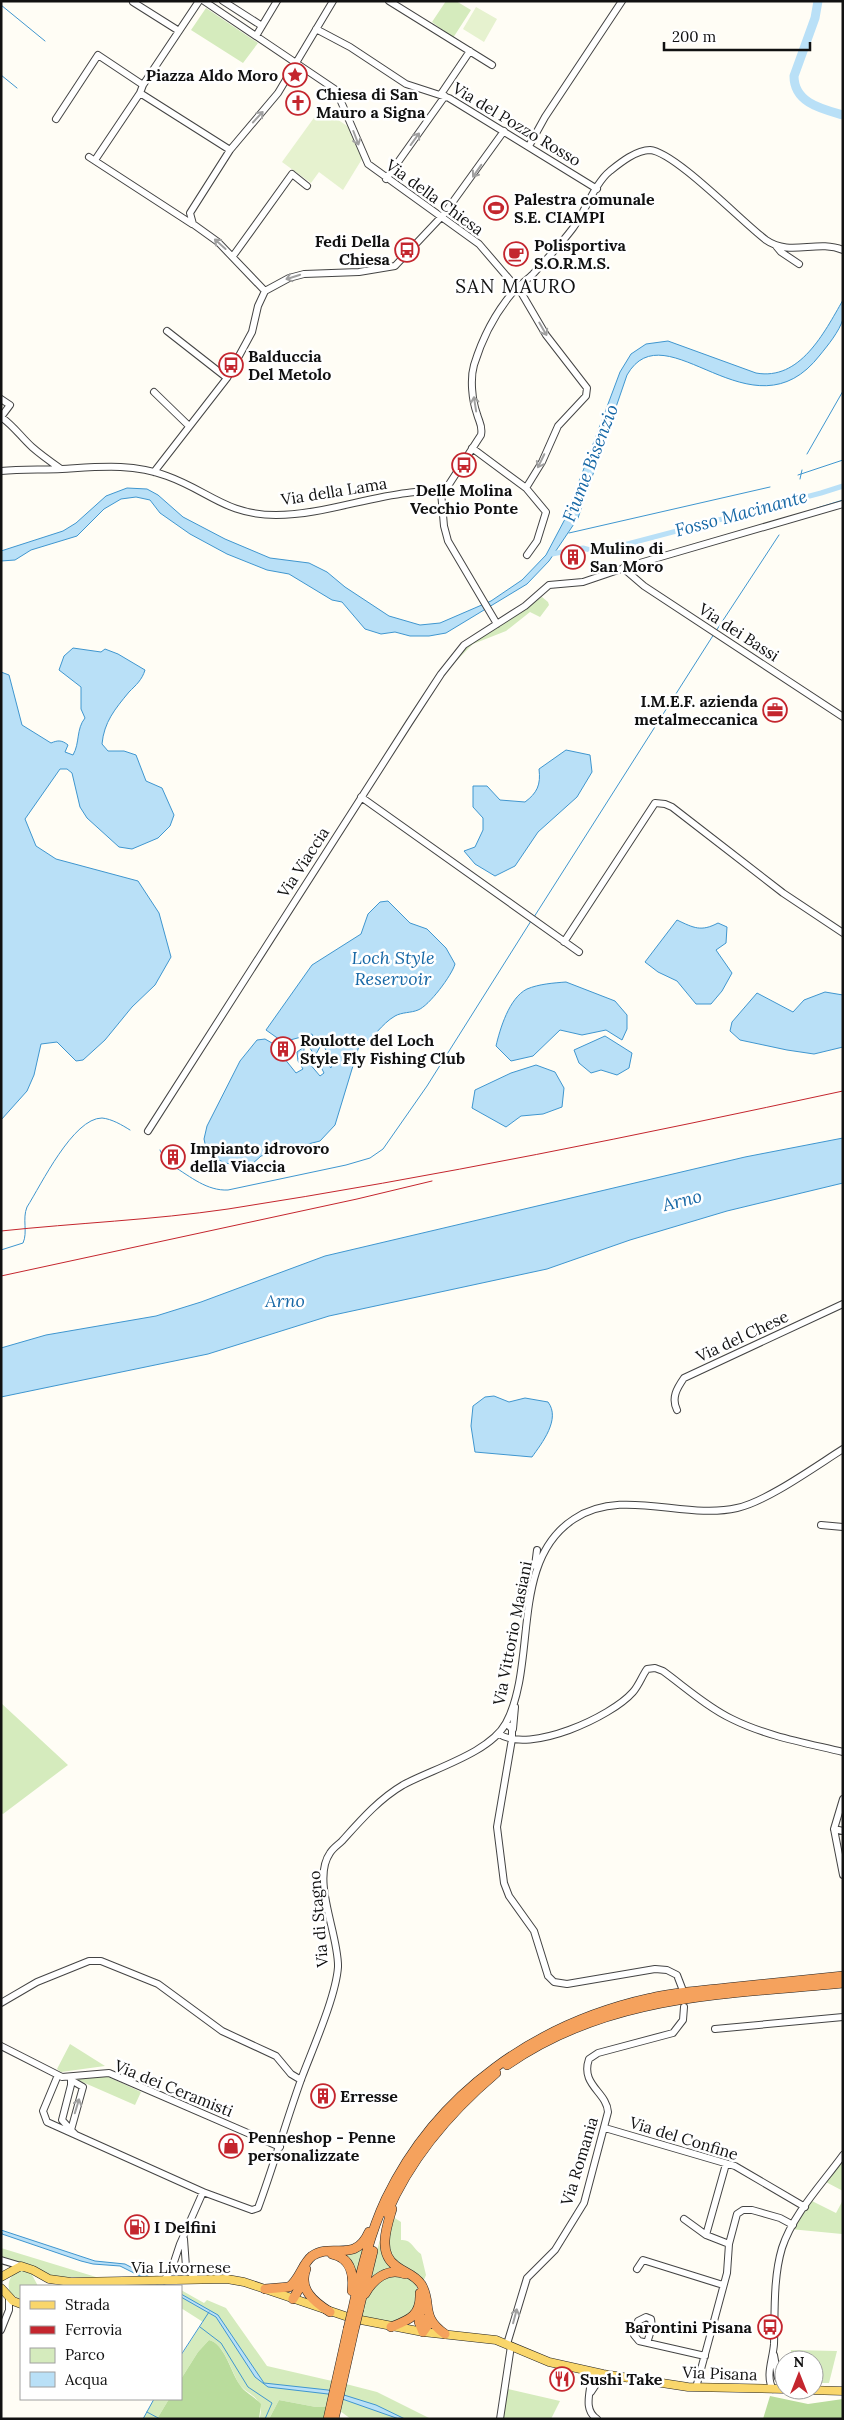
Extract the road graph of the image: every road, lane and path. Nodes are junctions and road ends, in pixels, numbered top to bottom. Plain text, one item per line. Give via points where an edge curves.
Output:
1 (199, 1) edge
2 (204, 1) edge
3 (223, 1) edge
4 (277, 1) edge
5 (333, 1) edge
6 (390, 1) edge
7 (622, 1) edge
8 (133, 2) edge
9 (262, 26) junction
10 (316, 29) junction
11 (179, 31) junction
12 (256, 36) junction
13 (470, 51) junction
14 (296, 62) junction
15 (492, 65) dead end
16 (142, 84) junction
17 (140, 93) junction
18 (443, 95) junction
19 (56, 119) dead end
20 (504, 131) junction
21 (528, 146) junction
22 (230, 150) junction
23 (386, 178) junction
24 (307, 186) dead end
25 (597, 189) junction
26 (441, 217) junction
27 (194, 224) junction
28 (776, 246) junction
29 (843, 250) edge
30 (233, 256) junction
31 (799, 264) dead end
32 (516, 289) junction
33 (265, 291) junction
34 (167, 331) dead end
35 (228, 378) junction
36 (154, 392) dead end
37 (1, 399) edge
38 (1, 417) edge
39 (189, 426) junction
40 (472, 448) junction
41 (61, 469) junction
42 (1, 470) edge
43 (154, 472) junction
44 (526, 488) junction
45 (441, 492) junction
46 (843, 504) edge
47 (527, 555) dead end
48 (623, 568) junction
49 (496, 622) junction
50 (843, 716) edge
51 (361, 797) junction
52 (843, 934) edge
53 (564, 942) junction
54 (579, 952) dead end
55 (148, 1131) dead end
56 (843, 1304) edge
57 (677, 1410) dead end
58 (843, 1449) edge
59 (821, 1525) dead end
60 (843, 1527) edge
61 (537, 1550) dead end
62 (535, 1570) junction
63 (516, 1696) junction
64 (506, 1723) junction
65 (499, 1734) junction
66 (512, 1736) junction
67 (843, 1752) edge
68 (843, 1799) edge
69 (834, 1828) junction
70 (843, 1831) edge
71 (843, 1875) edge
72 (843, 1976) edge
73 (843, 1983) edge
74 (682, 1988) dead end
75 (1, 2003) edge
76 (684, 2007) dead end
77 (843, 2017) edge
78 (715, 2029) dead end
79 (1, 2046) edge
80 (58, 2075) junction
81 (70, 2078) junction
82 (301, 2080) junction
83 (604, 2128) junction
84 (71, 2130) junction
85 (78, 2136) junction
86 (280, 2147) junction
87 (843, 2155) edge
88 (726, 2164) junction
89 (397, 2179) junction
90 (399, 2188) junction
91 (203, 2192) junction
92 (805, 2207) junction
93 (684, 2219) dead end
94 (793, 2225) junction
95 (706, 2235) junction
96 (184, 2236) junction
97 (729, 2244) junction
98 (1, 2260) edge
99 (21, 2266) junction
100 (1, 2267) edge
101 (186, 2267) junction
102 (637, 2269) dead end
103 (38, 2274) junction
104 (4, 2276) edge
105 (196, 2279) junction
106 (161, 2280) junction
107 (180, 2280) junction
108 (71, 2282) junction
109 (303, 2282) junction
110 (293, 2283) junction
111 (45, 2285) edge
112 (52, 2285) edge
113 (723, 2285) junction
114 (3, 2289) edge
115 (265, 2289) junction
116 (9, 2298) junction
117 (294, 2299) junction
118 (20, 2304) edge
119 (20, 2305) edge
120 (420, 2305) junction
121 (356, 2306) junction
122 (330, 2312) junction
123 (7, 2316) junction
124 (345, 2316) dead end
125 (428, 2316) junction
126 (362, 2320) dead end
127 (390, 2327) junction
128 (2, 2329) edge
129 (423, 2332) junction
130 (446, 2334) junction
131 (647, 2343) dead end
132 (509, 2345) junction
133 (773, 2349) junction
134 (774, 2355) edge
135 (704, 2356) junction
136 (591, 2372) junction
137 (603, 2374) junction
138 (769, 2379) junction
139 (697, 2384) dead end
140 (760, 2388) junction
141 (774, 2389) joint
142 (824, 2390) edge
143 (843, 2391) edge
144 (590, 2393) junction
145 (332, 2416) edge
146 (500, 2419) edge
147 (597, 2419) edge

1 - 11 street
2 - 12 street, Via della Chiesa
3 - 9 street
4 - 9 street
5 - 10 street
6 - 13 street
7 - 21 street
8 - 11 street
9 - 12 street
10 - 14 street
10 - 18 street, Via del Pozzo Rosso via 406,84
11 - 16 street
12 - 14 street, Via della Chiesa
13 - 15 street
13 - 18 street
22 -> 14 street via 278,93
14 -> 23 street, Via della Chiesa via 338,92 366,161
16 - 17 street
16 - 19 street via 98,55
17 - 22 street
17 - 27 street via 92,158
18 - 20 street, Via del Pozzo Rosso
23 -> 18 street
20 - 21 street, Via del Pozzo Rosso
20 -> 26 street
21 - 25 street, Via del Pozzo Rosso
22 - 27 street via 194,204 190,214
23 - 26 street, Via della Chiesa
24 - 30 street via 292,174
25 - 28 street via 609,171 635,154 648,150 657,152 670,159
25 - 32 street via 575,226
26 - 32 street, Via della Chiesa via 476,242
26 -> 33 street via 392,267 362,272 304,274
30 -> 27 street
28 - 29 street via 820,245
28 - 31 street
30 - 33 street
40 -> 32 street via 482,427 475,408 474,367 488,331
32 -> 44 street, Via della Chiesa via 588,391 558,426
33 - 35 street via 252,332
34 - 35 street
35 - 39 street
36 - 39 street
37 - 38 street via 10,405
38 - 41 street via 12,424 35,450
39 - 43 street
40 - 44 street
40 - 45 street
41 - 42 street, Via della Lama
41 - 43 street, Via della Lama via 109,465
43 - 45 street, Via della Lama via 225,506 260,514 284,515 387,496
44 - 47 street via 546,512 537,541
45 - 49 street via 448,541
46 - 48 street, Via Viaccia
48 - 49 street, Via Viaccia via 578,584 549,585 525,606
48 - 50 street, Via dei Bassi via 644,586
49 - 51 street, Via Viaccia via 469,641 441,674
51 - 53 street
51 - 55 street, Via Viaccia
52 - 53 street via 783,893 672,807 655,803
53 - 54 street
56 - 57 street, Via del Chese via 684,1378 676,1391 674,1403
58 - 62 street, Via Vittorio Masiani via 757,1501 738,1508 717,1510 615,1505 588,1512 573,1519 556,1534
59 - 60 street
61 - 62 street
62 - 63 street, Via Vittorio Masiani
63 - 64 street, Via Vittorio Masiani
63 - 66 street
64 - 65 street, Via di Stagno
64 - 66 street
65 - 66 street
65 - 82 street, Via di Stagno via 477,1749 402,1786 363,1817 331,1852 326,1861 324,1880 338,1967
66 - 67 street via 534,1739 564,1732 590,1720 623,1700 647,1669 655,1668 739,1723
66 - 74 street via 497,1827 504,1884 534,1930 550,1980 575,1984 661,1969 677,1975
68 - 69 street
69 - 70 street
69 - 71 street
72 - 89 highway via 653,1997 567,2024 513,2054 463,2094 427,2134
73 - 90 highway via 655,2003 607,2015 559,2034 508,2065 464,2101 431,2138
75 - 82 street via 37,1982 89,1961 101,1961 158,1984 222,2031 276,2056 291,2074
76 - 83 street, Via Romania via 683,2020 673,2033 589,2059 587,2069 594,2090 607,2104
77 - 78 street
79 - 80 street, Via dei Ceramisti
80 - 81 street, Via dei Ceramisti
80 - 85 street via 43,2111 47,2122
81 - 84 street via 62,2120
84 -> 81 street via 83,2087
81 - 86 street, Via dei Ceramisti via 109,2073
82 - 86 street, Via di Stagno
83 - 88 street, Via del Confine
132 -> 83 street, Via Romania via 522,2288 532,2271 555,2250 584,2203
84 - 85 street
85 - 91 street
86 - 91 street, Via di Stagno via 258,2208 252,2210
87 - 92 street
88 - 92 street, Via del Confine via 742,2169
88 - 95 street
89 - 110 highway via 390,2186 368,2235 360,2245 349,2251 315,2255
89 - 121 highway via 375,2227
90 - 121 highway via 381,2226
90 - 125 highway via 385,2233 387,2255 395,2266 410,2273 422,2285
91 - 96 street
92 - 94 street
93 - 95 street
94 - 97 street via 765,2213 743,2210 736,2216
94 - 133 street via 780,2259
95 - 97 street
96 - 101 street
96 - 106 street via 171,2272
97 - 113 street
98 - 99 street
99 - 103 main road, Via Livornese
99 - 104 main road
100 - 104 street
101 - 105 street
101 - 107 street
102 - 113 street via 642,2260
103 - 108 main road, Via Livornese via 48,2279
103 - 111 main road, Via Livornese
104 - 114 main road
105 - 107 main road, Via Livornese
105 - 115 main road, Via Livornese via 227,2279
106 - 107 main road, Via Livornese
106 - 108 main road, Via Livornese
108 - 112 main road, Via Livornese
109 - 117 highway
109 - 121 highway via 306,2269 315,2257 326,2254 339,2256 352,2271
109 - 122 highway via 308,2294
110 - 115 highway via 284,2288
110 - 117 highway
113 - 135 street
114 - 116 main road
115 - 117 main road, Via Livornese
116 - 118 main road
116 - 123 street
117 - 122 main road, Via Livornese
119 - 123 street
120 - 121 highway via 420,2294 414,2280 401,2272 393,2272 375,2279
120 - 127 highway via 411,2318
120 - 129 highway via 419,2322
121 - 145 highway, bridge
122 - 124 main road, Via Livornese
123 - 128 street
125 - 129 highway via 428,2325
125 - 130 highway
126 - 127 main road
127 - 129 main road
129 - 130 main road
130 - 132 main road via 492,2339
131 - 135 street
132 - 136 main road, Via Pisana via 544,2360
132 - 146 street, Via Romania
133 - 134 street
133 - 138 street
135 - 139 street
136 - 137 main road, Via Pisana
136 - 144 street
137 - 140 main road, Via Pisana via 688,2387
137 - 144 street
138 - 140 street
138 - 141 street
140 - 141 main road, Via Pisana
142 - 143 main road
144 - 147 street via 588,2409

